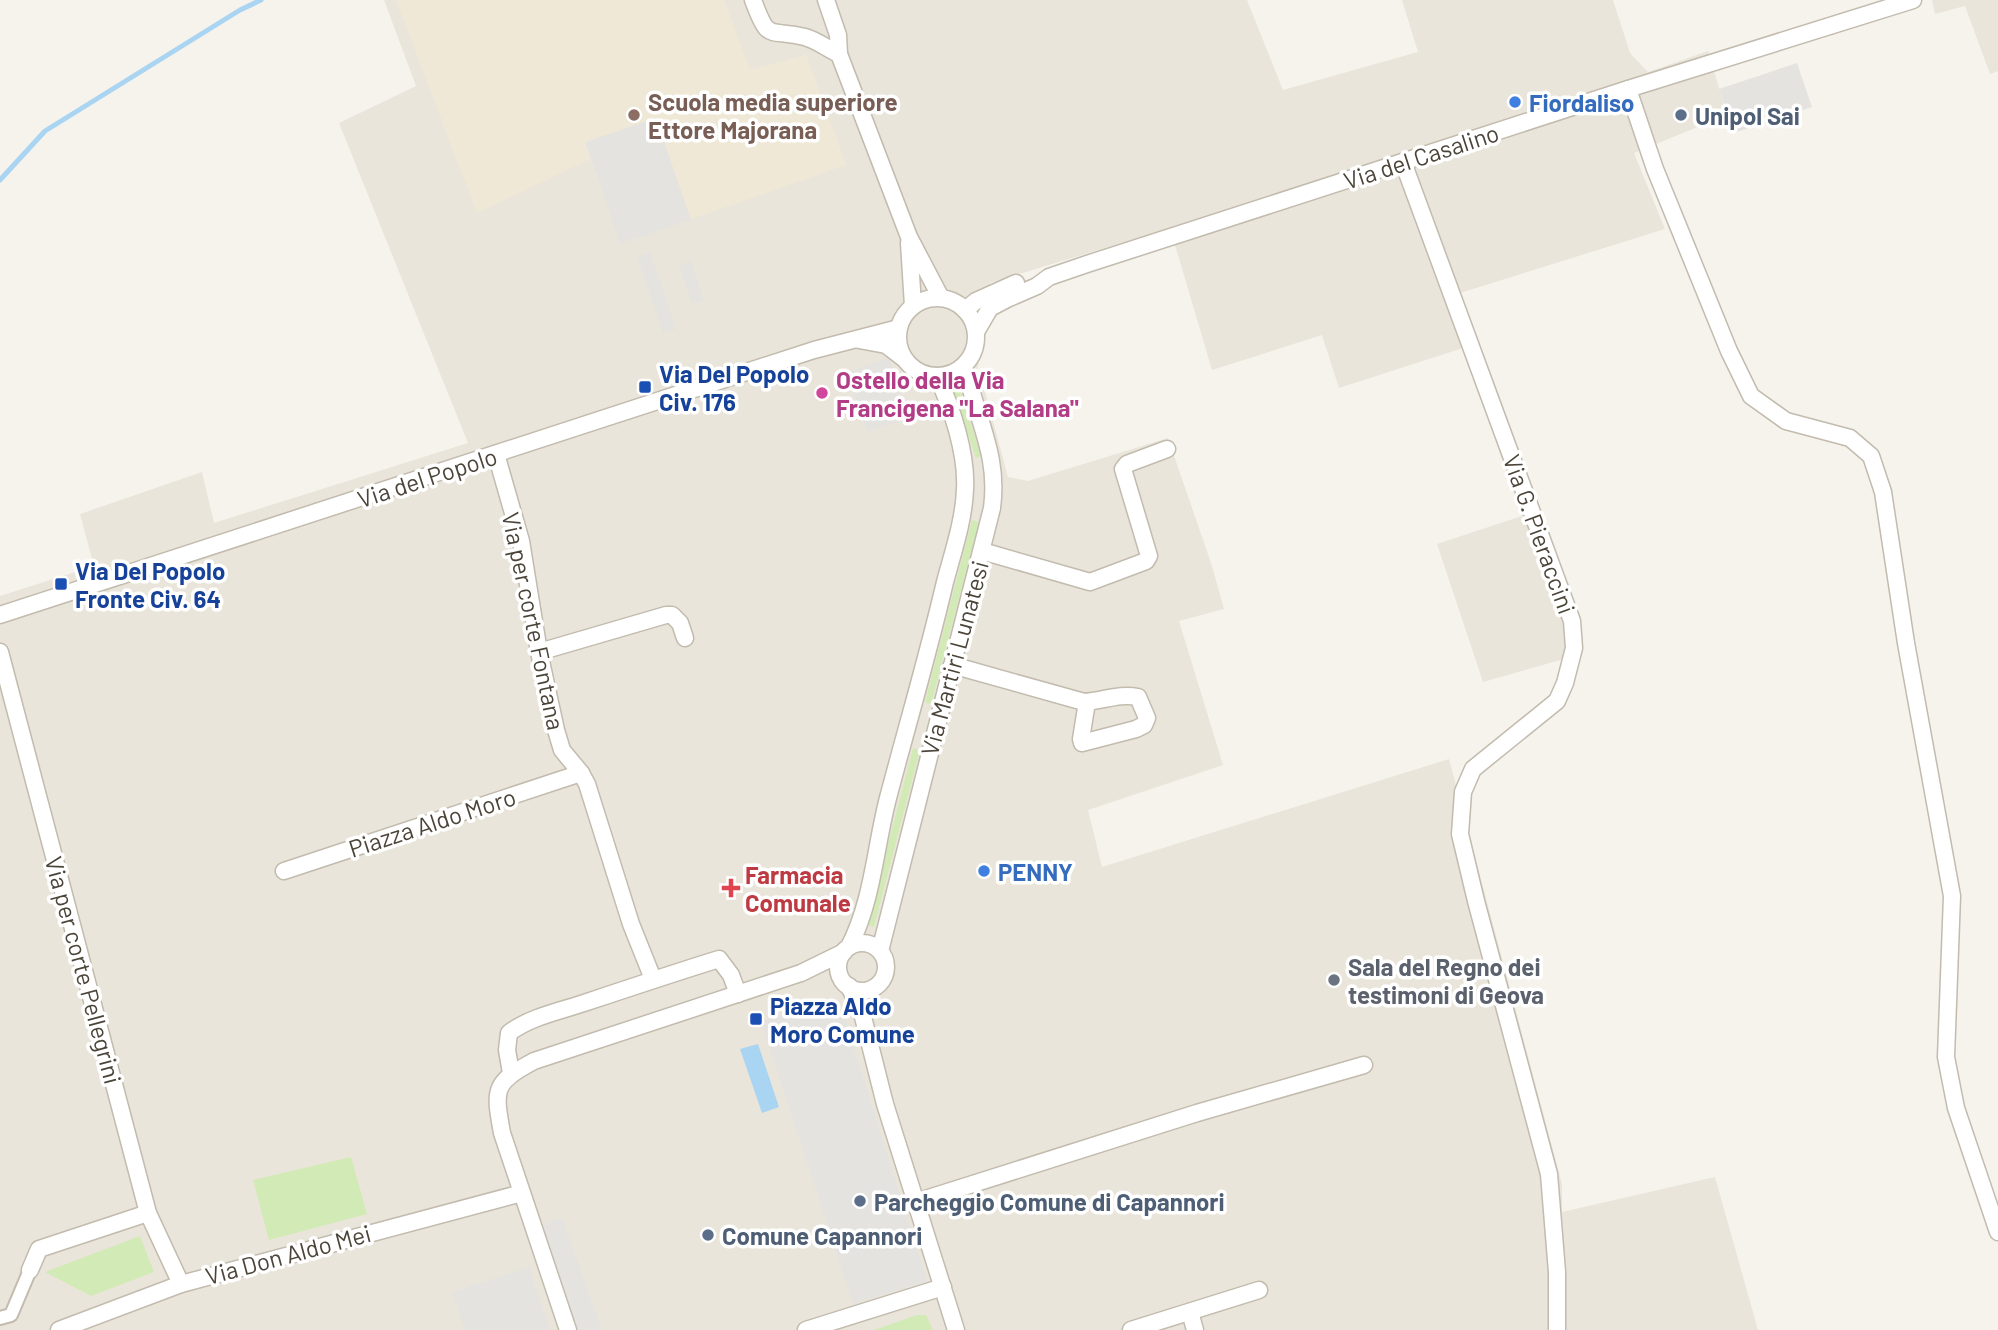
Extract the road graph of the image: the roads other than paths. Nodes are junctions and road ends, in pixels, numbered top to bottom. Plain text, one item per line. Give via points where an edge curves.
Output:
1 (753, 0) edge
2 (826, 0) edge
3 (1913, 0) edge
4 (839, 54) junction
5 (1628, 89) junction
6 (1403, 162) junction
7 (909, 237) junction
8 (1049, 277) junction
9 (941, 298) junction
10 (913, 306) junction
11 (965, 310) junction
12 (899, 328) junction
13 (976, 332) junction
14 (853, 339) junction
15 (903, 358) junction
16 (963, 367) junction
17 (937, 376) junction
18 (1167, 449) dead end
19 (496, 454) junction
20 (965, 496) junction
21 (993, 501) junction
22 (982, 551) junction
23 (0, 615) edge
24 (685, 638) dead end
25 (0, 652) edge
26 (539, 652) junction
27 (952, 665) junction
28 (1087, 702) dead end
29 (581, 772) junction
30 (284, 871) dead end
31 (846, 949) junction
32 (880, 951) junction
33 (801, 973) junction
34 (653, 979) junction
35 (846, 984) junction
36 (877, 985) junction
37 (738, 994) junction
38 (868, 1036) junction
39 (1364, 1065) dead end
40 (511, 1073) junction
41 (522, 1193) junction
42 (916, 1202) junction
43 (148, 1213) junction
44 (1998, 1232) edge
45 (30, 1270) joint
46 (181, 1284) junction
47 (943, 1287) junction
48 (1259, 1290) dead end
49 (1190, 1312) junction
50 (0, 1318) edge
51 (59, 1330) edge
52 (568, 1330) edge
53 (806, 1330) edge
54 (956, 1330) edge
55 (1131, 1330) edge
56 (1195, 1330) edge
57 (1556, 1330) edge

1 - 4 street via 770,32 806,37
2 - 4 street
3 - 5 street, Via del Casalino
4 - 7 street
5 - 6 street, Via del Casalino
5 - 44 street via 1655,169 1751,396 1786,421 1850,438 1871,456 1883,492 1952,896 1945,1057 1956,1108
6 - 8 street, Via del Casalino
6 - 57 street, Via G. Pieraccini via 1572,621 1574,648 1557,701 1473,769 1463,792 1460,834 1549,1174 1557,1272
7 - 9 street
7 - 10 street
8 - 11 street, Via del Casalino via 1014,284
8 - 13 street, Via del Casalino via 990,308
9 - 10 street
9 - 11 street
10 - 12 street
11 - 13 street
12 - 14 street, Via del Popolo
12 - 15 street
13 - 16 street via 973,351
14 - 15 street, Via del Popolo via 886,345
14 - 19 street, Via del Popolo
15 - 17 street via 918,371
16 - 17 street
16 - 21 street, Via Martiri Lunatesi via 989,449
17 - 20 street, Via Martiri Lunatesi via 962,449
18 - 22 street via 1123,469 1149,556 1146,561 1090,582
19 - 23 street, Via del Popolo
19 - 26 street, Via per corte Fontana via 521,541
20 - 21 street
20 - 31 street, Via Martiri Lunatesi via 887,803 867,903
21 - 22 street, Via Martiri Lunatesi
22 - 27 street, Via Martiri Lunatesi
24 - 26 street via 680,623 666,615
25 - 43 street, Via per corte Pellegrini
26 - 29 street, Via per corte Fontana via 562,750
27 - 28 street
27 - 32 street, Via Martiri Lunatesi
29 - 30 street, Piazza Aldo Moro
29 - 34 street, Via per corte Fontana
31 - 32 street via 865,943
31 - 33 street
31 - 35 street, Via Martiri Lunatesi via 838,967
32 - 36 street, Via Martiri Lunatesi via 886,965
33 - 35 street via 817,973
33 - 37 street
34 - 37 street via 719,959
34 - 40 street via 517,1027 509,1033
35 - 36 street via 863,990
35 - 38 street, Via Martiri Lunatesi
36 - 38 street, Via Martiri Lunatesi via 867,1018
37 - 40 street via 534,1061
38 - 42 street, Via Martiri Lunatesi
39 - 42 street
40 - 41 street via 500,1085 496,1100
41 - 46 street, Via Don Aldo Mei
41 - 52 street
42 - 47 street, Via Martiri Lunatesi
43 - 45 street via 39,1249
43 - 46 street, Via per corte Pellegrini
45 - 50 street via 11,1315
46 - 51 street, Via Don Aldo Mei
47 - 53 street
47 - 54 street, Via Martiri Lunatesi
48 - 49 street
49 - 55 street
49 - 56 street

